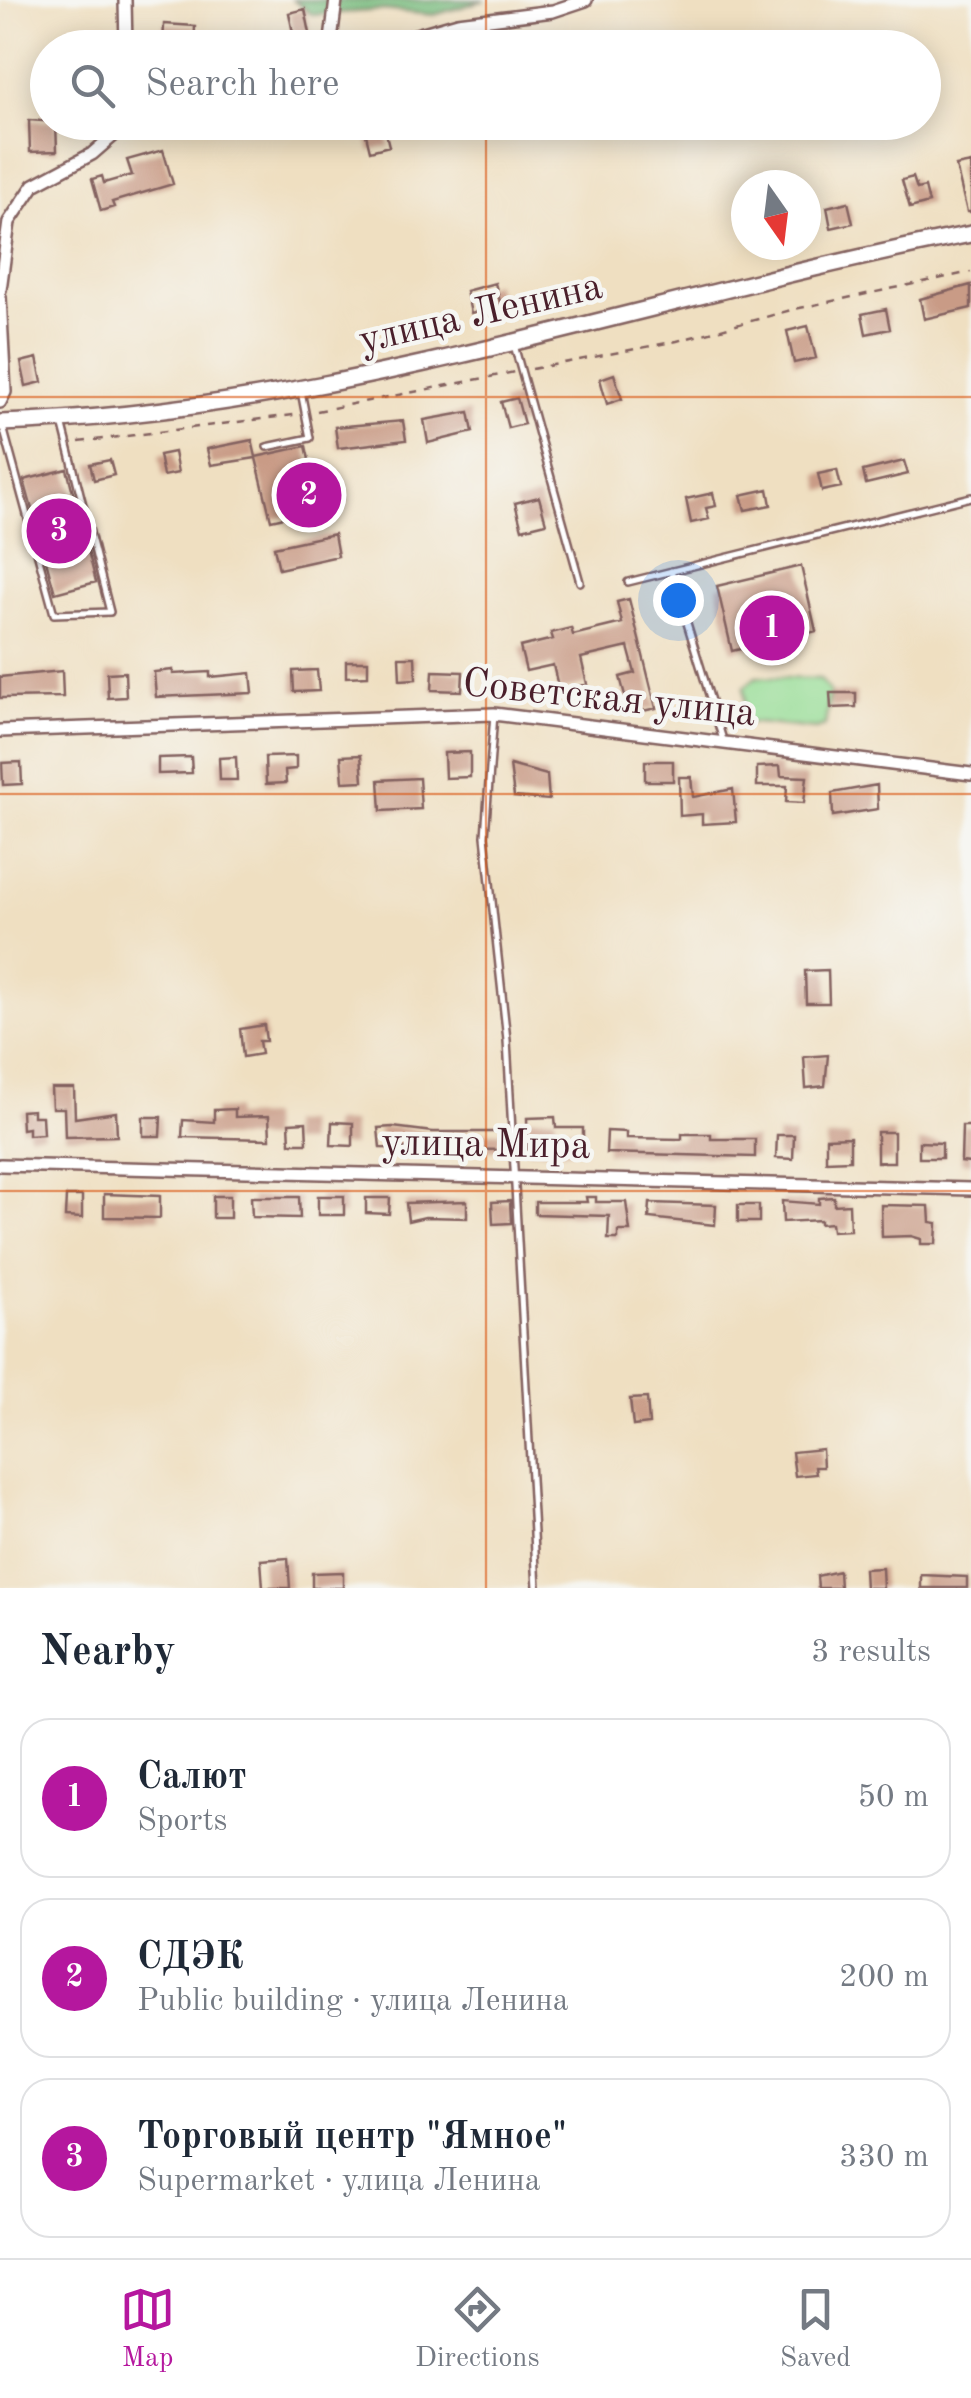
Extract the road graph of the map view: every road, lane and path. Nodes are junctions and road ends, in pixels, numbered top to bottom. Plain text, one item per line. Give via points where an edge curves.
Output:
1 (125, 0) edge
2 (336, 0) edge
3 (586, 0) edge
4 (126, 30) edge
5 (332, 30) edge
6 (434, 30) edge
7 (108, 140) edge
8 (971, 234) edge
9 (0, 293) edge
10 (514, 342) junction
11 (300, 388) junction
12 (0, 402) edge
13 (62, 422) junction
14 (1, 423) edge
15 (266, 448) dead end
16 (971, 497) edge
17 (670, 571) junction
18 (580, 582) dead end
19 (628, 582) dead end
20 (494, 714) junction
21 (0, 731) edge
22 (724, 743) junction
23 (971, 774) edge
24 (0, 1165) edge
25 (512, 1180) junction
26 (971, 1189) edge
27 (537, 1588) edge

1 - 4 street
2 - 5 street
3 - 6 street
7 - 9 street via 34,185 9,222
8 - 10 street, улица Ленина
9 - 12 street
10 - 11 street, улица Ленина
10 - 18 lane
11 - 13 street, улица Ленина
11 - 15 lane via 310,438
13 - 14 street, улица Ленина
13 - 14 lane via 110,612 54,614
16 - 17 lane
17 - 19 lane
17 - 22 lane
20 - 21 street, Советская улица
20 - 22 street, Советская улица
20 - 25 lane via 485,836
22 - 23 street, Советская улица
24 - 25 street, улица Мира
25 - 26 street, улица Мира
25 - 27 lane

